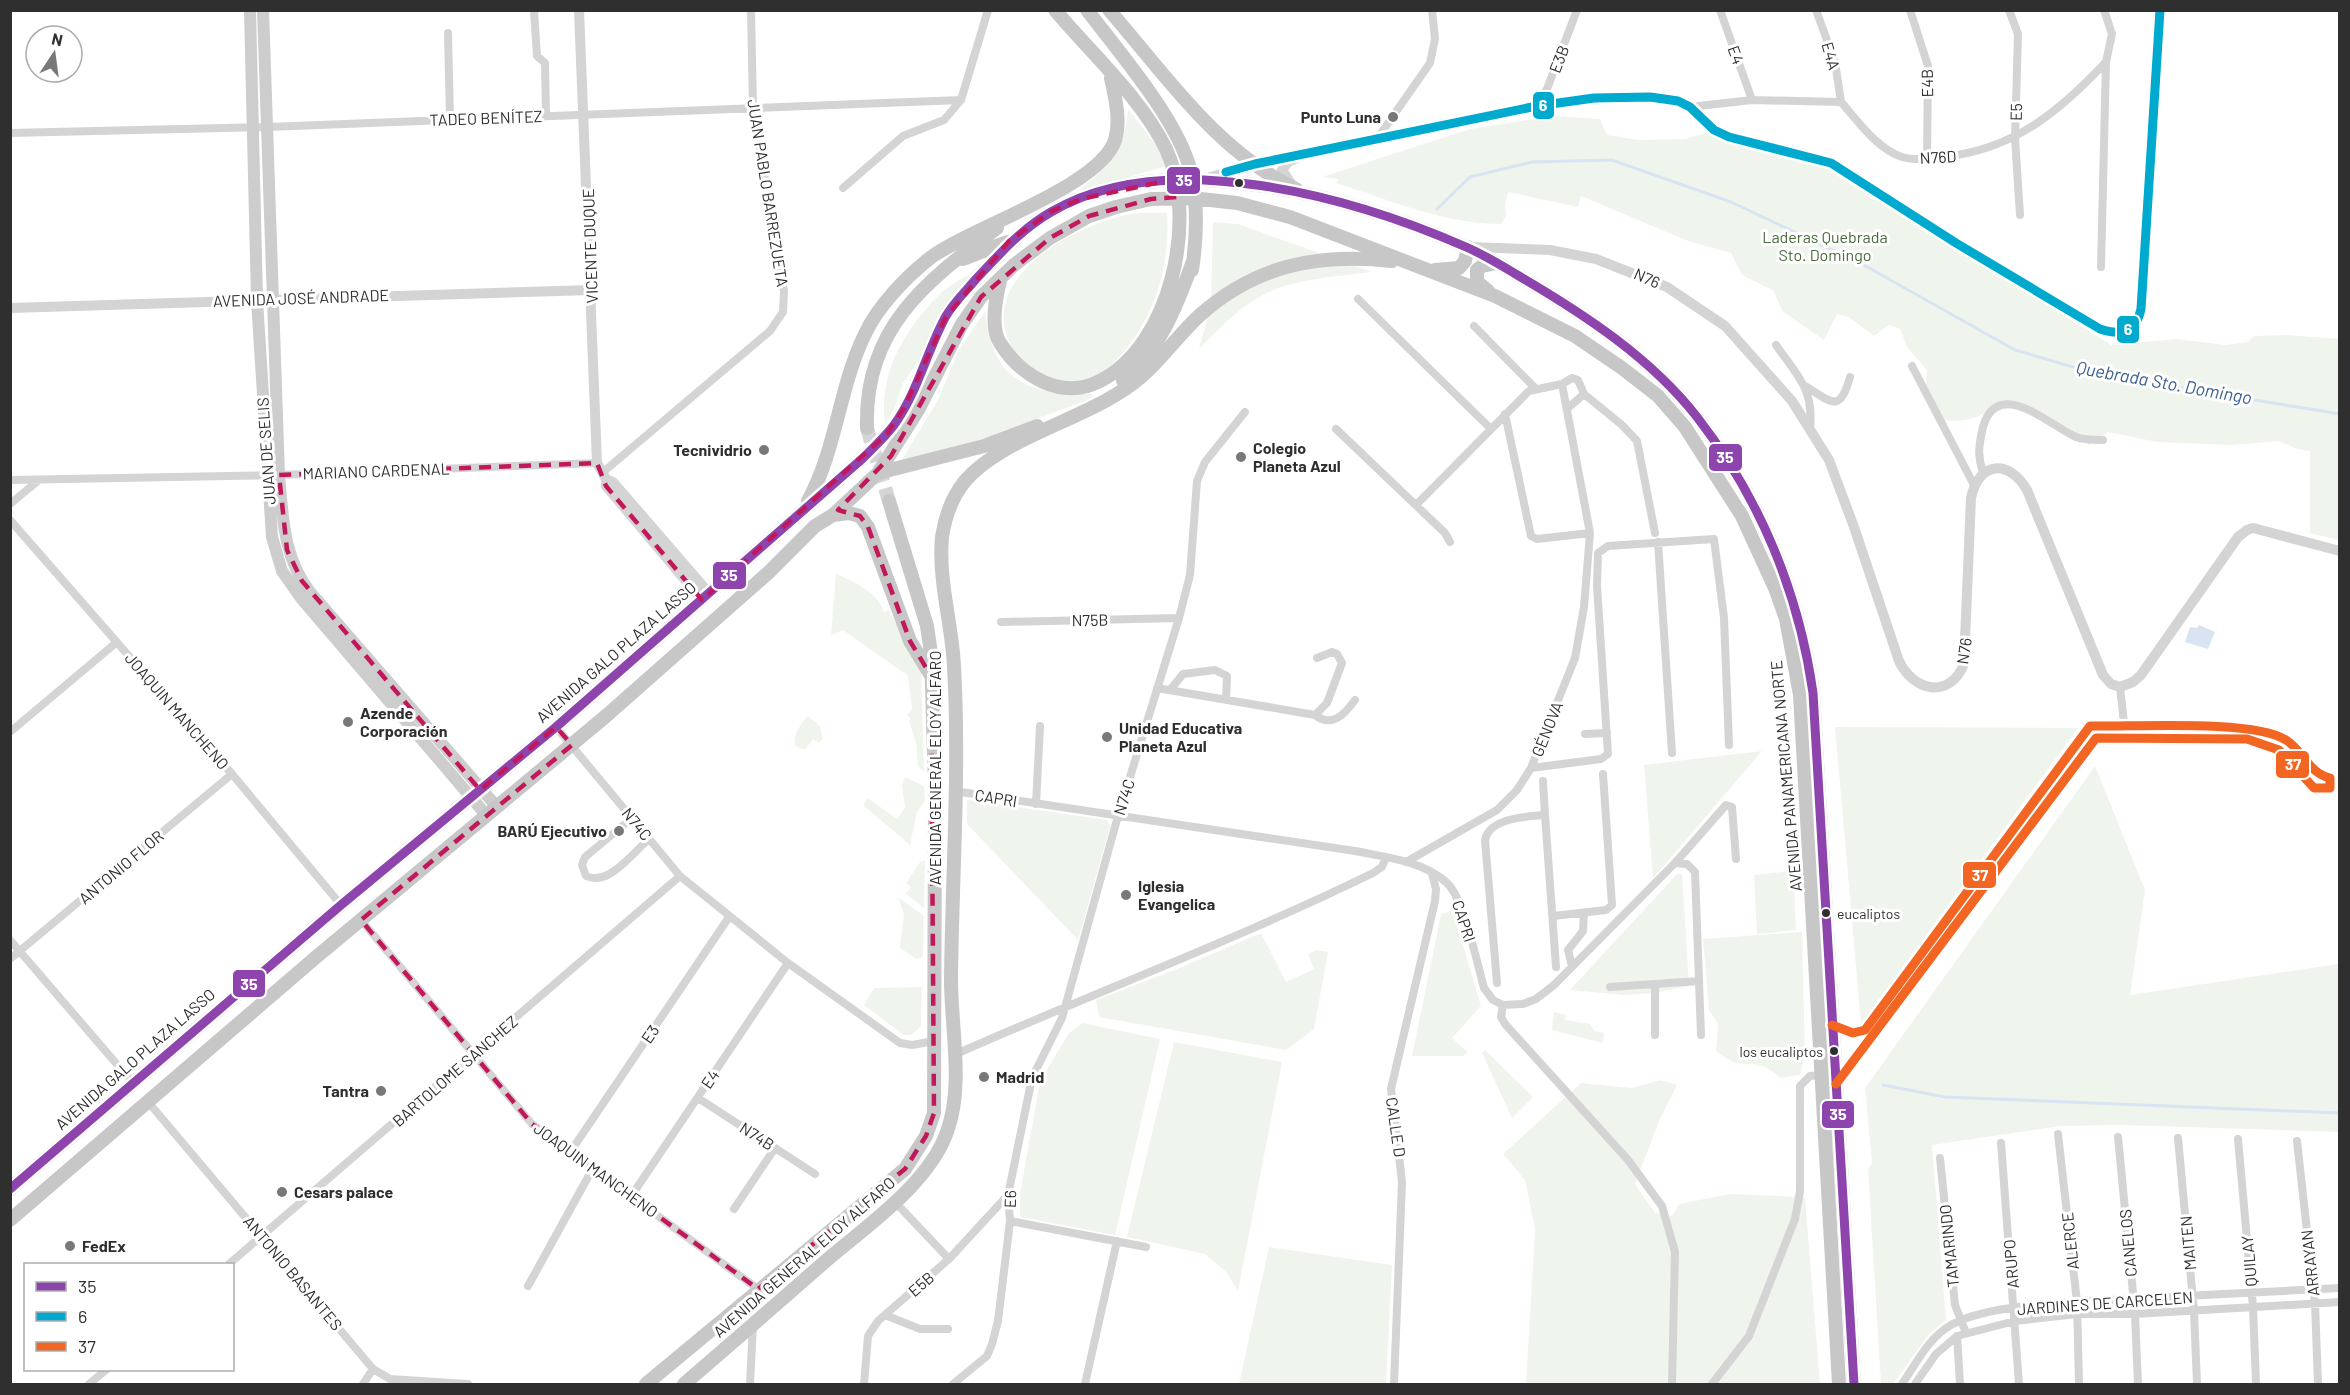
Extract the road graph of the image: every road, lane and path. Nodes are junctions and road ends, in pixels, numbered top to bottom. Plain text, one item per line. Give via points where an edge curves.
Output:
1 (250, 10) edge
2 (263, 10) edge
3 (534, 10) edge
4 (579, 10) edge
5 (751, 10) edge
6 (988, 10) edge
7 (1055, 10) edge
8 (1087, 10) edge
9 (1109, 10) edge
10 (1432, 10) edge
11 (1577, 10) edge
12 (1720, 10) edge
13 (1816, 10) edge
14 (1910, 10) edge
15 (2008, 10) edge
16 (2104, 10) edge
17 (2160, 10) edge
18 (448, 33) dead end
19 (2106, 62) junction
20 (1110, 74) junction
21 (961, 100) junction
22 (1752, 100) junction
23 (1841, 102) junction
24 (1537, 106) junction
25 (1690, 107) junction
26 (753, 108) junction
27 (586, 114) junction
28 (546, 116) junction
29 (450, 120) junction
30 (268, 127) junction
31 (254, 128) junction
32 (10, 133) edge
33 (2015, 138) junction
34 (1377, 139) junction
35 (1309, 153) junction
36 (1926, 159) junction
37 (1255, 164) junction
38 (1203, 179) junction
39 (843, 188) dead end
40 (1294, 188) junction
41 (1311, 196) junction
42 (1020, 211) junction
43 (2020, 215) dead end
44 (1009, 241) junction
45 (1468, 247) junction
46 (1193, 261) junction
47 (1406, 262) junction
48 (1497, 263) junction
49 (947, 266) junction
50 (2101, 267) dead end
51 (1424, 269) junction
52 (1001, 279) junction
53 (591, 290) junction
54 (1495, 296) junction
55 (1358, 299) dead end
56 (257, 300) junction
57 (272, 300) junction
58 (10, 308) edge
59 (1474, 326) dead end
60 (1174, 342) junction
61 (1776, 345) dead end
62 (1912, 366) dead end
63 (261, 370) junction
64 (275, 370) junction
65 (1850, 376) dead end
66 (1562, 384) junction
67 (1806, 387) junction
68 (1536, 389) junction
69 (1584, 394) junction
70 (1568, 408) junction
71 (1245, 412) dead end
72 (1505, 414) junction
73 (867, 428) tunnel mouth
74 (1810, 428) junction
75 (1336, 429) dead end
76 (1490, 429) junction
77 (2103, 440) dead end
78 (602, 472) junction
79 (1983, 472) junction
80 (878, 473) junction
81 (273, 475) junction
82 (10, 480) edge
83 (39, 480) junction
84 (1974, 485) junction
85 (889, 501) tunnel mouth
86 (10, 504) edge
87 (1416, 505) junction
88 (802, 510) junction
89 (832, 515) junction
90 (10, 520) edge
91 (1590, 534) junction
92 (1656, 538) junction
93 (1450, 542) dead end
94 (2340, 551) edge
95 (705, 597) junction
96 (1179, 618) junction
97 (1001, 622) dead end
98 (117, 642) junction
99 (1317, 658) dead end
100 (931, 676) junction
101 (2120, 687) junction
102 (1157, 688) junction
103 (1170, 690) junction
104 (1226, 700) junction
105 (1355, 700) dead end
106 (1315, 715) junction
107 (1040, 726) dead end
108 (556, 727) junction
109 (2125, 727) junction
110 (10, 732) edge
111 (1607, 733) junction
112 (1585, 734) dead end
113 (2126, 739) junction
114 (572, 745) junction
115 (1729, 745) dead end
116 (1672, 753) dead end
117 (1531, 768) junction
118 (232, 774) junction
119 (1604, 774) dead end
120 (1543, 782) dead end
121 (954, 791) junction
122 (476, 793) junction
123 (1036, 804) junction
124 (492, 812) junction
125 (1545, 815) junction
126 (1118, 816) junction
127 (632, 818) junction
128 (650, 839) junction
129 (1386, 857) junction
130 (1736, 859) dead end
131 (1406, 862) junction
132 (1675, 863) junction
133 (1432, 874) junction
134 (680, 876) junction
135 (341, 905) junction
136 (1584, 913) junction
137 (1553, 916) junction
138 (729, 917) junction
139 (361, 920) junction
140 (10, 940) edge
141 (20, 951) junction
142 (10, 959) edge
143 (788, 963) junction
144 (1572, 966) junction
145 (1556, 967) dead end
146 (1699, 981) junction
147 (1497, 983) dead end
148 (1655, 986) junction
149 (1610, 987) dead end
150 (1503, 1005) junction
151 (1065, 1006) junction
152 (1832, 1024) junction
153 (1655, 1035) dead end
154 (1701, 1035) dead end
155 (934, 1041) junction
156 (474, 1055) junction
157 (954, 1055) junction
158 (1822, 1075) junction
159 (133, 1083) junction
160 (1836, 1084) junction
161 (698, 1098) junction
162 (149, 1102) junction
163 (2058, 1134) dead end
164 (2118, 1137) dead end
165 (2178, 1137) dead end
166 (2238, 1138) dead end
167 (2297, 1141) dead end
168 (2001, 1143) dead end
169 (775, 1148) junction
170 (571, 1151) junction
171 (1940, 1158) dead end
172 (593, 1168) junction
173 (816, 1174) dead end
174 (10, 1189) edge
175 (632, 1195) junction
176 (1008, 1195) junction
177 (895, 1202) junction
178 (734, 1209) dead end
179 (10, 1220) edge
180 (1010, 1221) junction
181 (262, 1236) junction
182 (1117, 1241) junction
183 (1146, 1247) dead end
184 (949, 1259) junction
185 (230, 1263) edge
186 (528, 1286) dead end
187 (2340, 1288) edge
188 (758, 1289) junction
189 (2313, 1290) junction
190 (2252, 1291) junction
191 (2193, 1297) junction
192 (2134, 1299) junction
193 (2076, 1302) junction
194 (2340, 1302) edge
195 (2315, 1303) junction
196 (2253, 1307) junction
197 (2014, 1308) junction
198 (2194, 1311) junction
199 (2077, 1314) junction
200 (2135, 1314) junction
201 (885, 1315) junction
202 (1961, 1320) junction
203 (2015, 1321) junction
204 (753, 1325) junction
205 (948, 1329) dead end
206 (1961, 1334) junction
207 (373, 1369) junction
208 (105, 1371) edge
209 (89, 1384) edge
210 (363, 1384) edge
211 (468, 1384) edge
212 (646, 1384) edge
213 (684, 1384) edge
214 (750, 1384) edge
215 (864, 1384) edge
216 (953, 1384) edge
217 (1085, 1384) edge
218 (1394, 1384) edge
219 (1672, 1384) edge
220 (1712, 1384) edge
221 (1839, 1384) edge
222 (1854, 1384) edge
223 (1902, 1384) edge
224 (1915, 1384) edge
225 (1960, 1384) edge
226 (2019, 1384) edge
227 (2079, 1384) edge
228 (2138, 1384) edge
229 (2197, 1384) edge
230 (2256, 1384) edge
231 (2318, 1384) edge

1 - 31 main road, JUAN DE SELIS
2 - 30 main road, JUAN DE SELIS
3 - 28 street via 537,56 545,63
4 - 27 street, VICENTE DUQUE
5 - 26 street, JUAN PABLO BARREZUETA
6 - 21 street
7 - 20 main road
8 - 46 main road via 1171,128 1190,168 1194,192
9 - 37 main road via 1216,132
10 - 34 street via 1435,39 1430,63
11 - 24 street, E3B
12 - 22 street, E4
13 - 23 street, E4A via 1835,62
14 - 36 street, E4B via 1928,66
15 - 33 street, E5 via 2018,34
16 - 19 street via 2112,34
17 - 25 street via 2141,309 2136,325 2129,331 2100,329 1831,163 1729,136 1705,123
18 - 29 street
19 - 33 street, N76D via 2054,112
19 - 50 street
20 - 42 main road via 1117,121 1108,152 1095,167
20 - 52 main road via 1155,132 1174,174 1179,225 1172,276 1155,321 1126,361 1100,381 1069,387 1046,384 1028,374 999,343 995,299
21 - 26 street, TADEO BENÍTEZ
21 - 39 street via 944,120 903,136
22 - 23 street
22 - 25 street
23 - 36 street, N76D via 1883,147 1902,157
24 - 25 street via 1594,98 1650,97
24 - 34 street
26 - 27 street, TADEO BENÍTEZ
26 - 78 street, JUAN PABLO BARREZUETA via 784,291 783,312 770,331
27 - 28 street, TADEO BENÍTEZ
27 - 53 street, VICENTE DUQUE
28 - 29 street, TADEO BENÍTEZ
29 - 30 street, TADEO BENÍTEZ
30 - 31 street, TADEO BENÍTEZ
30 - 57 main road, JUAN DE SELIS
31 - 32 street, TADEO BENÍTEZ
31 - 56 main road, JUAN DE SELIS
33 - 36 street, N76D via 1966,155
33 - 43 street, E5
34 - 35 street
35 - 37 street
35 - 40 street via 1283,167 1283,175
37 - 38 street
37 - 40 main road
38 - 41 main road, AVENIDA GALO PLAZA LASSO
38 - 44 main road, AVENIDA GALO PLAZA LASSO via 1162,179 1104,191 1052,211
40 - 41 main road
41 - 45 main road, AVENIDA GALO PLAZA LASSO
42 - 49 main road
42 - 88 main road via 930,258 884,306 860,345 828,458
44 - 49 main road
44 - 88 main road, AVENIDA GALO PLAZA LASSO via 946,317 896,422 862,459
45 - 48 main road, AVENIDA PANAMERICANA NORTE
45 - 51 main road via 1467,258 1459,268
45 - 74 street, N76 via 1550,250 1596,259 1667,287 1725,326 1781,388
46 - 60 main road
46 - 80 main road via 1160,339 1116,388 1090,403 984,446
47 - 51 main road
47 - 52 main road via 1290,217 1237,203 1174,197 1089,216 1050,237
47 - 60 main road, AVENIDA GENERAL ELOY ALFARO via 1337,257 1291,264 1231,292 1201,314
48 - 54 main road via 1482,266 1475,276
48 - 152 main road, AVENIDA PANAMERICANA NORTE via 1569,306 1668,384 1698,418 1728,463 1772,545 1798,616 1813,693
49 - 73 main road via 905,309 884,342 869,388
51 - 54 main road, AVENIDA PANAMERICANA NORTE
52 - 80 main road via 981,297 962,324 918,410
53 - 57 street, AVENIDA JOSÉ ANDRADE
53 - 78 street, VICENTE DUQUE
54 - 158 main road, AVENIDA PANAMERICANA NORTE via 1575,336 1658,396 1685,427 1742,516 1775,588 1786,619 1800,695
55 - 76 street
56 - 57 street, AVENIDA JOSÉ ANDRADE
56 - 58 street, AVENIDA JOSÉ ANDRADE
56 - 63 main road, JUAN DE SELIS
57 - 64 main road, JUAN DE SELIS
59 - 68 street
60 - 121 main road, AVENIDA GENERAL ELOY ALFARO via 1140,378 1117,394 1003,452 976,470 952,503 942,542 954,663
61 - 67 street
62 - 84 street
63 - 64 main road
63 - 81 main road, JUAN DE SELIS
64 - 81 main road, JUAN DE SELIS
65 - 67 street via 1840,400 1827,400
66 - 68 street
66 - 69 street via 1575,378
66 - 70 street, GÉNOVA
67 - 74 street via 1813,407
68 - 72 street
69 - 70 street
69 - 92 street via 1636,441
70 - 91 street, GÉNOVA
71 - 96 street, N74C via 1200,472 1190,574
72 - 76 street
72 - 91 street via 1531,536 1538,539
74 - 84 street, N76 via 1829,460 1847,507 1899,662 1908,677 1923,687 1944,686 1961,673 1964,664
75 - 87 street
76 - 87 street
77 - 79 street via 2075,436 2022,408 1996,405 1986,418 1978,446
78 - 81 street, MARIANO CARDENAL
78 - 95 street
79 - 84 street, N76
79 - 101 street via 1994,468 2007,470 2022,482 2103,675
80 - 89 main road
81 - 83 street, MARIANO CARDENAL
81 - 122 main road, JUAN DE SELIS via 287,550 302,581
82 - 83 street, MARIANO CARDENAL
83 - 86 street
85 - 100 main road, AVENIDA GENERAL ELOY ALFARO via 927,626
87 - 93 street
88 - 95 main road, AVENIDA GALO PLAZA LASSO
89 - 100 main road via 860,516 868,526 910,641
89 - 114 main road via 815,526 768,573
90 - 98 street, JOAQUIN MANCHENO
91 - 117 street, GÉNOVA via 1575,658
92 - 111 street via 1608,546 1598,553
92 - 115 street via 1709,537 1716,543 1724,618
92 - 116 street
94 - 101 street via 2253,528 2243,532 2141,675
95 - 108 main road, AVENIDA GALO PLAZA LASSO
96 - 97 street, N75B
96 - 102 street, N74C
98 - 110 street
98 - 118 street, JOAQUIN MANCHENO
99 - 106 street via 1332,652 1342,663 1327,703
100 - 155 main road, AVENIDA GENERAL ELOY ALFARO via 935,787
101 - 109 street
102 - 103 street
102 - 126 street, N74C
103 - 104 street
103 - 104 street via 1183,674 1215,670 1227,676
104 - 106 street
105 - 106 street via 1339,719 1326,721
107 - 123 street
108 - 114 street, N74C
108 - 122 main road, AVENIDA GALO PLAZA LASSO
109 - 113 street
109 - 113 street via 2249,728 2286,740 2314,772 2330,777 2330,788 2314,788 2279,750 2247,740
109 - 152 street via 2090,726 1865,1029 1853,1033
111 - 112 street
111 - 117 street via 1608,751 1604,758
113 - 160 street via 2096,738
114 - 124 main road
114 - 127 street, N74C
117 - 131 street, GÉNOVA via 1497,810
118 - 135 street, JOAQUIN MANCHENO
118 - 141 street, ANTONIO FLOR
119 - 136 street via 1612,905
120 - 125 street
121 - 123 street, CAPRI
121 - 157 main road, AVENIDA GENERAL ELOY ALFARO
122 - 124 main road, JUAN DE SELIS
122 - 135 main road, AVENIDA GALO PLAZA LASSO
123 - 126 street, CAPRI
124 - 139 main road
125 - 137 street
125 - 147 street via 1511,818 1485,836
126 - 129 street, CAPRI
126 - 151 street, N74C
127 - 128 street, N74C
127 - 128 street via 585,857 582,865 586,876 594,880 605,878
128 - 134 street, N74C
129 - 131 street, CAPRI
129 - 151 street via 1382,867 1373,873 1303,907
130 - 132 street via 1732,807 1725,805
131 - 133 street, CAPRI
132 - 144 street
132 - 146 street via 1687,864 1695,872
133 - 150 street, CAPRI via 1454,891 1484,988
133 - 218 street, CALLE D via 1435,901 1391,1089 1402,1182
134 - 138 street, N74C
134 - 156 street, BARTOLOME SANCHEZ
135 - 159 main road, AVENIDA GALO PLAZA LASSO
136 - 137 street
136 - 144 street via 1583,931 1568,952
137 - 145 street
138 - 143 street, N74C
138 - 170 street, E3
139 - 156 street, JOAQUIN MANCHENO
139 - 162 main road
140 - 141 street
141 - 142 street, ANTONIO FLOR
141 - 159 street
143 - 155 street, N74C via 900,1043 912,1046
143 - 161 street, E4
144 - 150 street via 1530,1003
146 - 148 street
146 - 154 street
148 - 149 street
148 - 153 street
150 - 219 street via 1501,1017 1505,1024 1628,1160 1662,1206 1675,1252
151 - 157 street
151 - 176 street, E6 via 1058,1030 1032,1078
152 - 160 main road, AVENIDA PANAMERICANA NORTE
155 - 188 main road, AVENIDA GENERAL ELOY ALFARO via 934,1113 917,1153 904,1169
156 - 170 street, JOAQUIN MANCHENO via 532,1124
156 - 181 street, BARTOLOME SANCHEZ
157 - 177 main road, AVENIDA GENERAL ELOY ALFARO via 954,1098 948,1131 929,1164
158 - 220 street via 1810,1076 1800,1086 1800,1191 1795,1219 1749,1336
158 - 221 main road, AVENIDA PANAMERICANA NORTE
159 - 174 main road, AVENIDA GALO PLAZA LASSO
160 - 222 main road, AVENIDA PANAMERICANA NORTE
161 - 169 street, N74B
161 - 175 street, E4
162 - 179 main road
162 - 181 street, ANTONIO BASANTES
163 - 193 street, ALERCE
164 - 192 street, CANELOS
165 - 191 street, MAITEN
166 - 190 street, QUILAY
167 - 189 street, ARRAYAN
168 - 197 street, ARUPO
169 - 173 street, N74B
169 - 178 street
170 - 172 street, JOAQUIN MANCHENO
171 - 202 street, TAMARINDO via 1955,1305
172 - 175 street, JOAQUIN MANCHENO
172 - 186 street
175 - 188 street, JOAQUIN MANCHENO
176 - 180 street, E6
176 - 184 street, E5B
177 - 184 street
177 - 204 main road, AVENIDA GENERAL ELOY ALFARO
180 - 182 street
180 - 216 street, E6 via 992,1344 987,1356
181 - 185 street, BARTOLOME SANCHEZ
181 - 207 street, ANTONIO BASANTES
182 - 183 street
182 - 217 street
184 - 201 street, E5B
187 - 189 street, JARDINES DE CARCELEN
188 - 212 main road, AVENIDA GENERAL ELOY ALFARO
189 - 190 street, JARDINES DE CARCELEN
189 - 195 street, ARRAYAN
190 - 191 street, JARDINES DE CARCELEN
190 - 196 street, QUILAY
191 - 192 street, JARDINES DE CARCELEN
191 - 198 street, MAITEN
192 - 193 street, JARDINES DE CARCELEN
192 - 200 street, CANELOS
193 - 197 street, JARDINES DE CARCELEN
193 - 199 street, ALERCE
194 - 195 street, JARDINES DE CARCELEN
195 - 196 street, JARDINES DE CARCELEN
195 - 231 street, ARRAYAN
196 - 198 street, JARDINES DE CARCELEN
196 - 230 street, QUILAY
197 - 202 street, JARDINES DE CARCELEN
197 - 203 street, ARUPO
198 - 200 street, JARDINES DE CARCELEN
198 - 229 street, MAITEN
199 - 200 street, JARDINES DE CARCELEN
199 - 203 street, JARDINES DE CARCELEN
199 - 227 street, ALERCE
200 - 228 street, CANELOS
201 - 205 street via 920,1329
201 - 215 street, E5B via 868,1336
202 - 206 street, TAMARINDO
202 - 223 street, JARDINES DE CARCELEN via 1938,1335
203 - 206 street, JARDINES DE CARCELEN
203 - 226 street, ARUPO
204 - 213 main road, AVENIDA GENERAL ELOY ALFARO
204 - 214 street
206 - 224 street, JARDINES DE CARCELEN via 1936,1354
206 - 225 street, TAMARINDO
207 - 210 street
207 - 211 street via 390,1378
208 - 209 street

